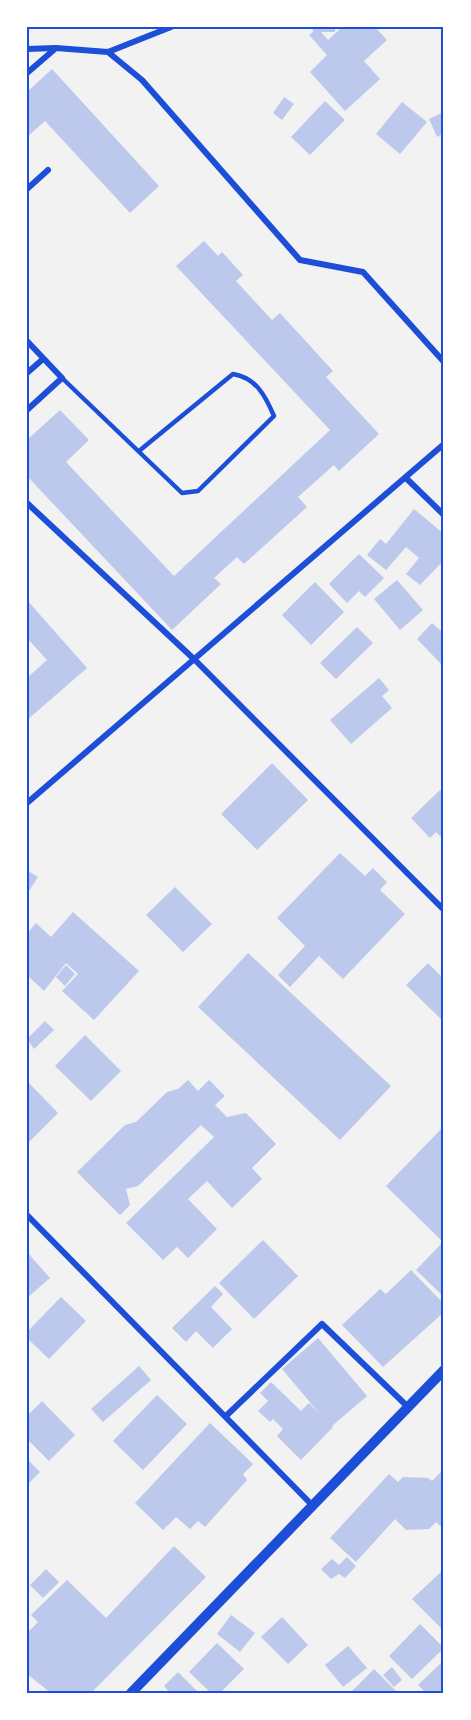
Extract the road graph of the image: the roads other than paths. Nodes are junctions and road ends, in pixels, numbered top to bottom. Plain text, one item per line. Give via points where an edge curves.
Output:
1 (171, 27) edge
2 (56, 48) junction
3 (27, 49) edge
4 (108, 52) junction
5 (27, 73) edge
6 (48, 170) dead end
7 (27, 189) edge
8 (27, 341) edge
9 (43, 359) junction
10 (444, 362) edge
11 (27, 373) edge
12 (62, 378) junction
13 (27, 410) edge
14 (444, 444) edge
15 (139, 451) junction
16 (406, 478) junction
17 (27, 503) edge
18 (444, 515) edge
19 (195, 660) junction
20 (27, 803) edge
21 (444, 910) edge
22 (27, 1215) edge
23 (444, 1370) edge
24 (408, 1407) junction
25 (226, 1416) junction
26 (313, 1506) junction
27 (131, 1693) edge

1 - 4 street
2 - 3 street
2 - 4 street
2 - 5 street
4 - 10 street via 142,80 300,260 363,272
6 - 7 street
8 - 9 street
9 - 11 street
9 - 12 street
12 - 13 street
12 - 15 lane
14 - 16 street
15 - 15 lane via 182,493 198,491 274,416 268,400 247,377 233,374
16 - 18 street
16 - 19 street
17 - 19 street
19 - 20 street
19 - 21 street
22 - 25 street
23 - 24 street
24 - 25 street via 322,1324
24 - 26 street
25 - 26 street
26 - 27 street

